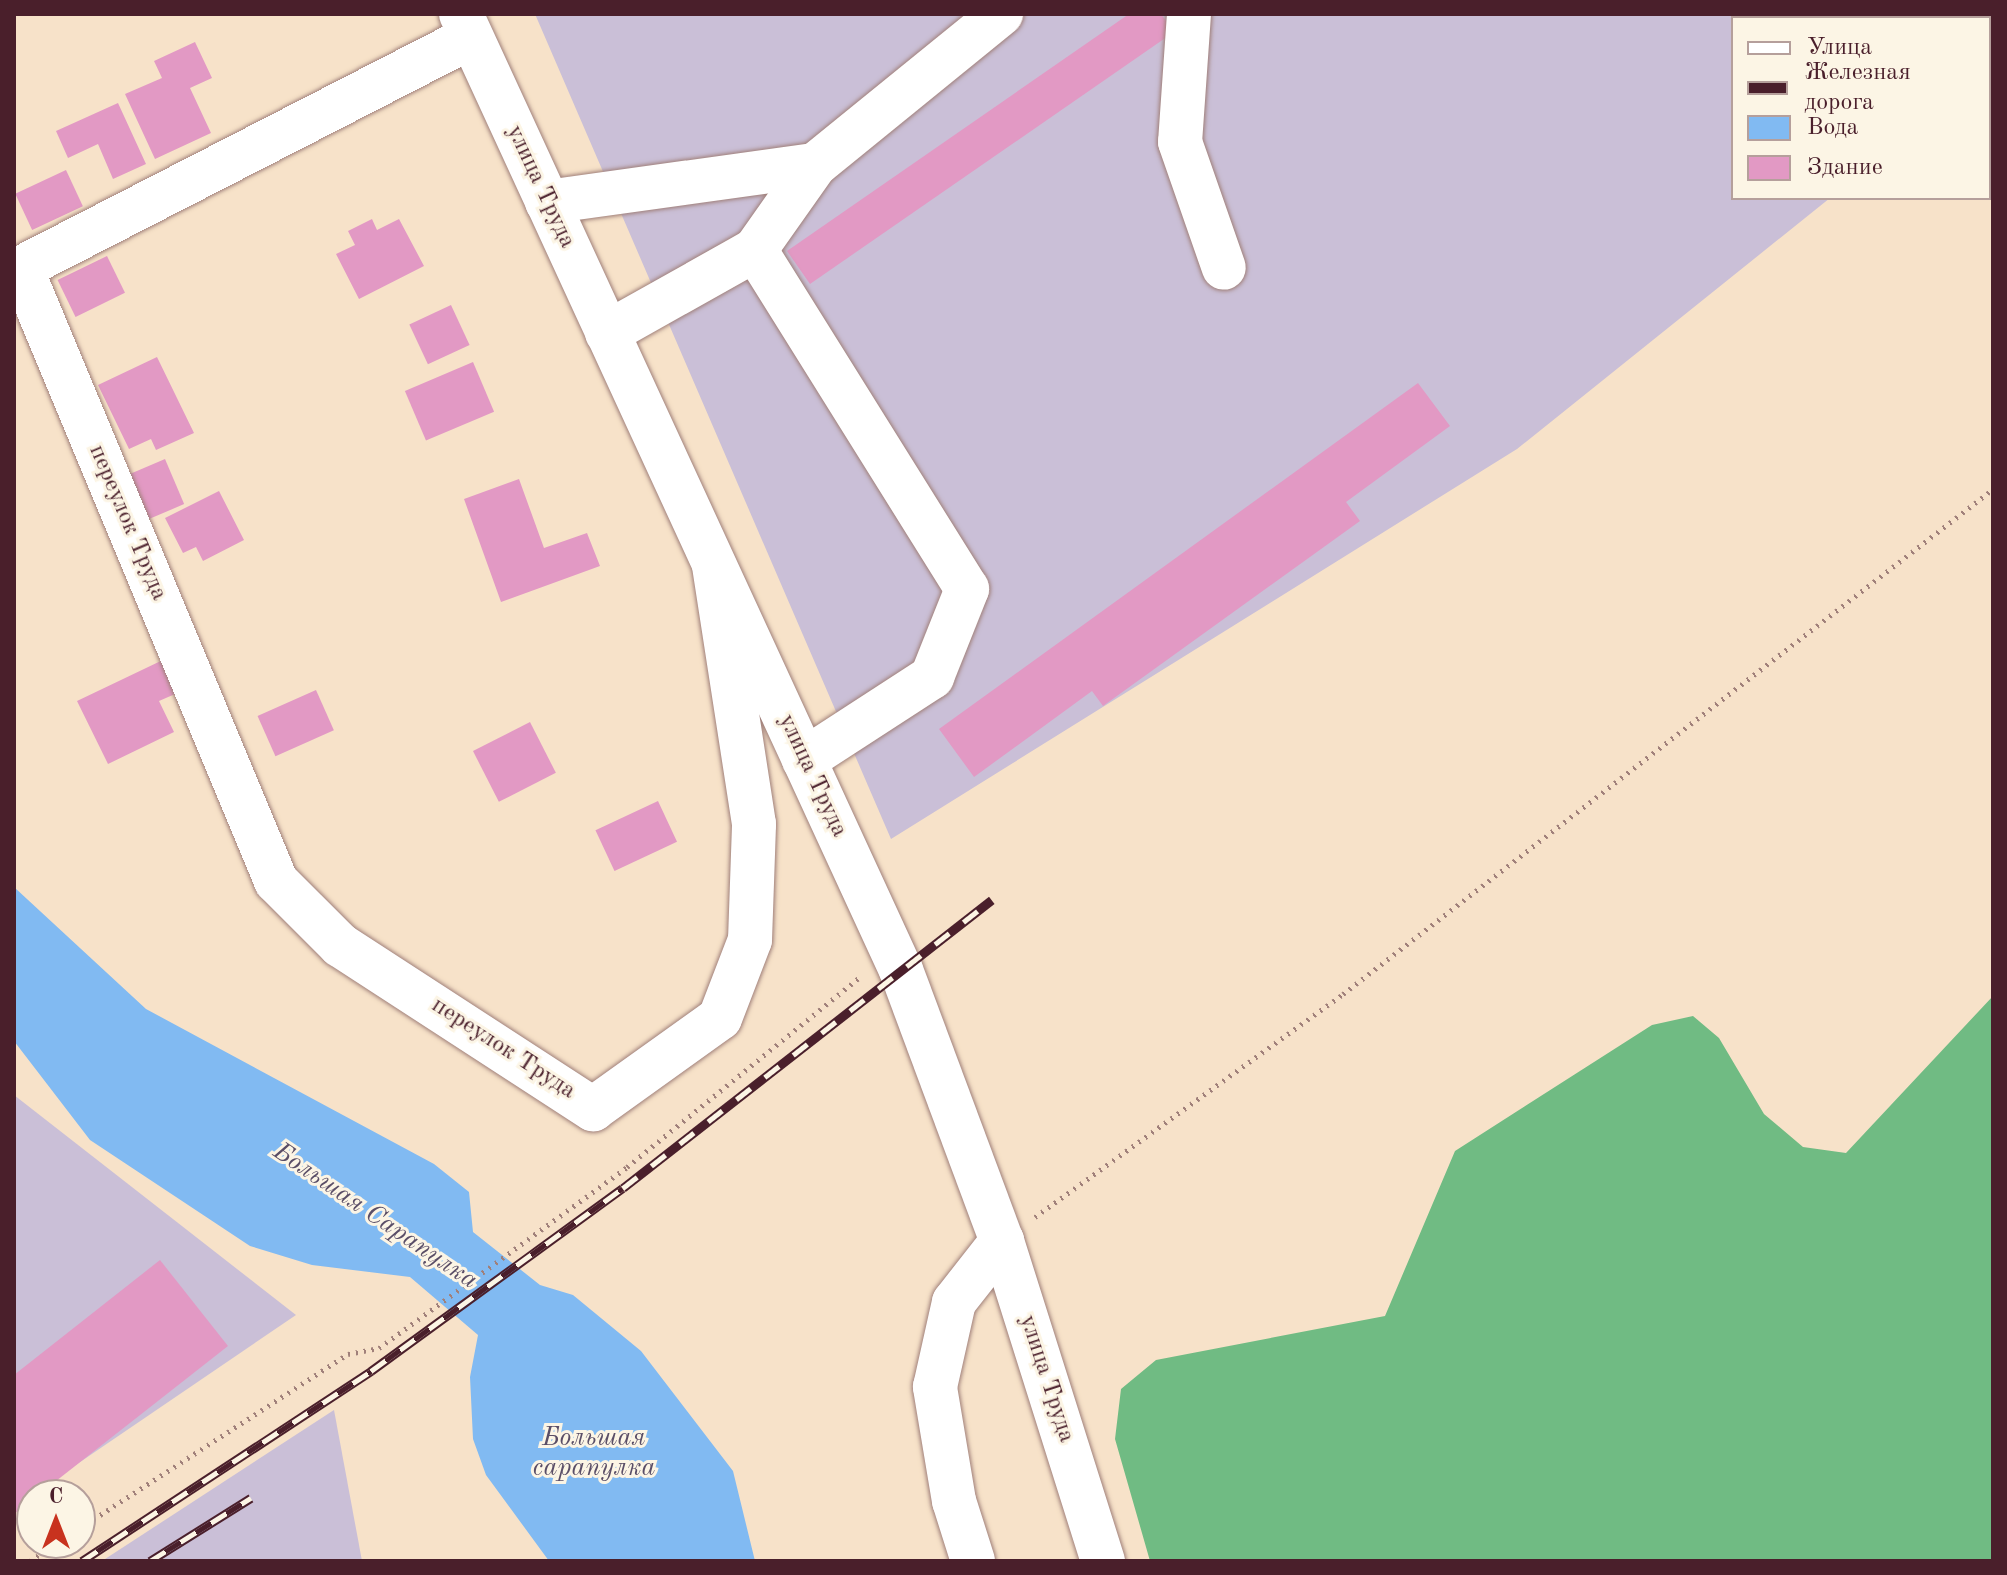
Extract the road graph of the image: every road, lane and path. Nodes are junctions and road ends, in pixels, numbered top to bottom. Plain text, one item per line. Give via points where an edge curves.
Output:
1 (1001, 14) edge
2 (1189, 14) edge
3 (466, 26) edge
4 (815, 165) junction
5 (547, 202) junction
6 (755, 250) junction
7 (1224, 268) dead end
8 (18, 270) edge
9 (607, 333) junction
10 (1993, 489) edge
11 (714, 565) junction
12 (804, 760) junction
13 (892, 951) junction
14 (1002, 1241) junction
15 (96, 1518) edge
16 (973, 1561) edge
17 (1103, 1561) edge

1 - 4 street
2 - 7 street via 1180,142
3 - 5 street, улица Труда
3 - 8 street, переулок Труда
4 - 5 street
4 - 6 street
5 - 9 street, улица Труда
6 - 9 street
6 - 12 street via 967,589 932,677
8 - 11 street, переулок Труда via 276,881 340,945 593,1109 720,1018 750,940 754,824
9 - 11 street, улица Труда
10 - 14 path via 1343,994
11 - 12 street, улица Труда
12 - 13 street, улица Труда
13 - 14 street, улица Труда
13 - 15 path via 574,1207 379,1348 335,1362
14 - 16 street via 954,1302 935,1387 954,1501
14 - 17 street, улица Труда

